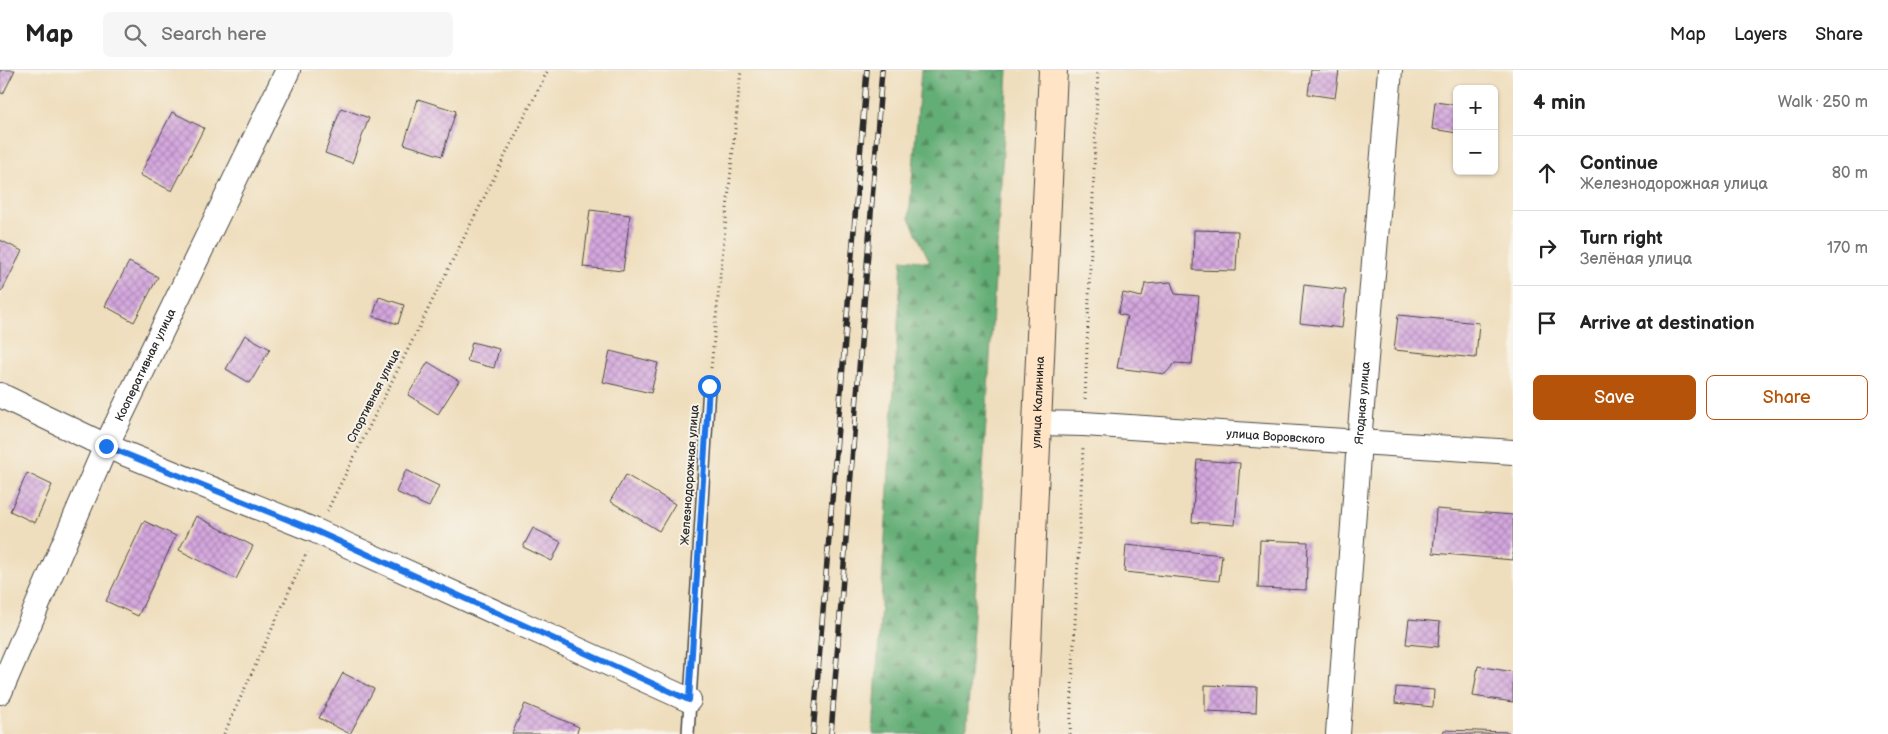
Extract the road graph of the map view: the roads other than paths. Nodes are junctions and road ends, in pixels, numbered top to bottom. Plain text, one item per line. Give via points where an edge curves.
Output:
1 (288, 70) edge
2 (1053, 70) edge
3 (1390, 70) edge
4 (709, 386) road end
5 (0, 395) edge
6 (1038, 423) junction
7 (1359, 442) junction
8 (106, 446) junction
9 (1513, 452) edge
10 (0, 692) edge
11 (689, 700) junction
12 (688, 734) edge
13 (1023, 734) edge
14 (1338, 734) edge

1 - 8 street, Кооперативная улица
2 - 6 main road, улица Калинина
3 - 7 street, Ягодная улица
4 - 11 lane, Железнодорожная улица
5 - 8 street
6 - 7 street, улица Воровского
6 - 13 main road, улица Калинина
7 - 9 street, улица Воровского
7 - 14 street, Ягодная улица
8 - 10 street, Кооперативная улица
8 - 11 street via 316,531
11 - 12 lane, Железнодорожная улица

